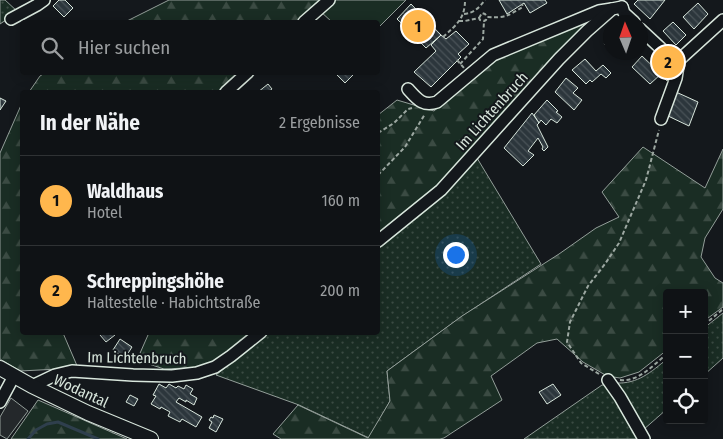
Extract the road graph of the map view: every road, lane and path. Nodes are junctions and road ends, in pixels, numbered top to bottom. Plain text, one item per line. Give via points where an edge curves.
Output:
1 (44, 0) edge
2 (329, 0) edge
3 (465, 0) edge
4 (485, 0) edge
5 (522, 4) dead end
6 (620, 4) edge
7 (478, 9) junction
8 (482, 13) junction
9 (464, 14) junction
10 (626, 15) edge
11 (487, 17) junction
12 (478, 18) junction
13 (11, 19) dead end
14 (309, 20) edge
15 (723, 20) edge
16 (459, 21) junction
17 (484, 21) junction
18 (648, 36) edge
19 (443, 37) dead end
20 (679, 60) junction
21 (460, 64) dead end
22 (245, 75) edge
23 (408, 89) dead end
24 (228, 90) edge
25 (424, 108) junction
26 (662, 119) joint
27 (380, 131) edge
28 (380, 173) edge
29 (380, 239) edge
30 (723, 310) edge
31 (708, 322) edge
32 (257, 335) edge
33 (663, 357) edge
34 (0, 368) edge
35 (14, 376) junction
36 (608, 380) junction
37 (32, 386) junction
38 (0, 402) edge
39 (151, 439) edge
40 (644, 439) edge

1 - 13 street
2 - 14 street
3 - 9 path
4 - 7 path
5 - 11 path via 523,7 506,16
6 - 10 street
6 - 25 street via 493,55 437,102
6 - 29 street, Im Lichtenbruch via 559,59 441,190
7 - 8 path
7 - 9 path
8 - 11 path
8 - 12 path
9 - 16 path
11 - 17 path
12 - 16 path
12 - 17 path
15 - 20 street
16 - 19 path
17 - 21 path via 483,39
18 - 20 street via 668,55
20 - 26 street
22 - 24 street
23 - 25 street
25 - 27 path via 408,109
25 - 28 path via 405,146
26 - 36 path via 646,180 619,242 588,286 570,322 567,342 581,363
30 - 31 path
32 - 37 street, Im Lichtenbruch via 215,367 197,374 172,376 72,371
33 - 36 path via 642,374 625,381
34 - 35 main road, Wodantal
35 - 37 main road, Wodantal
35 - 38 street
36 - 40 street
37 - 39 main road, Wodantal

